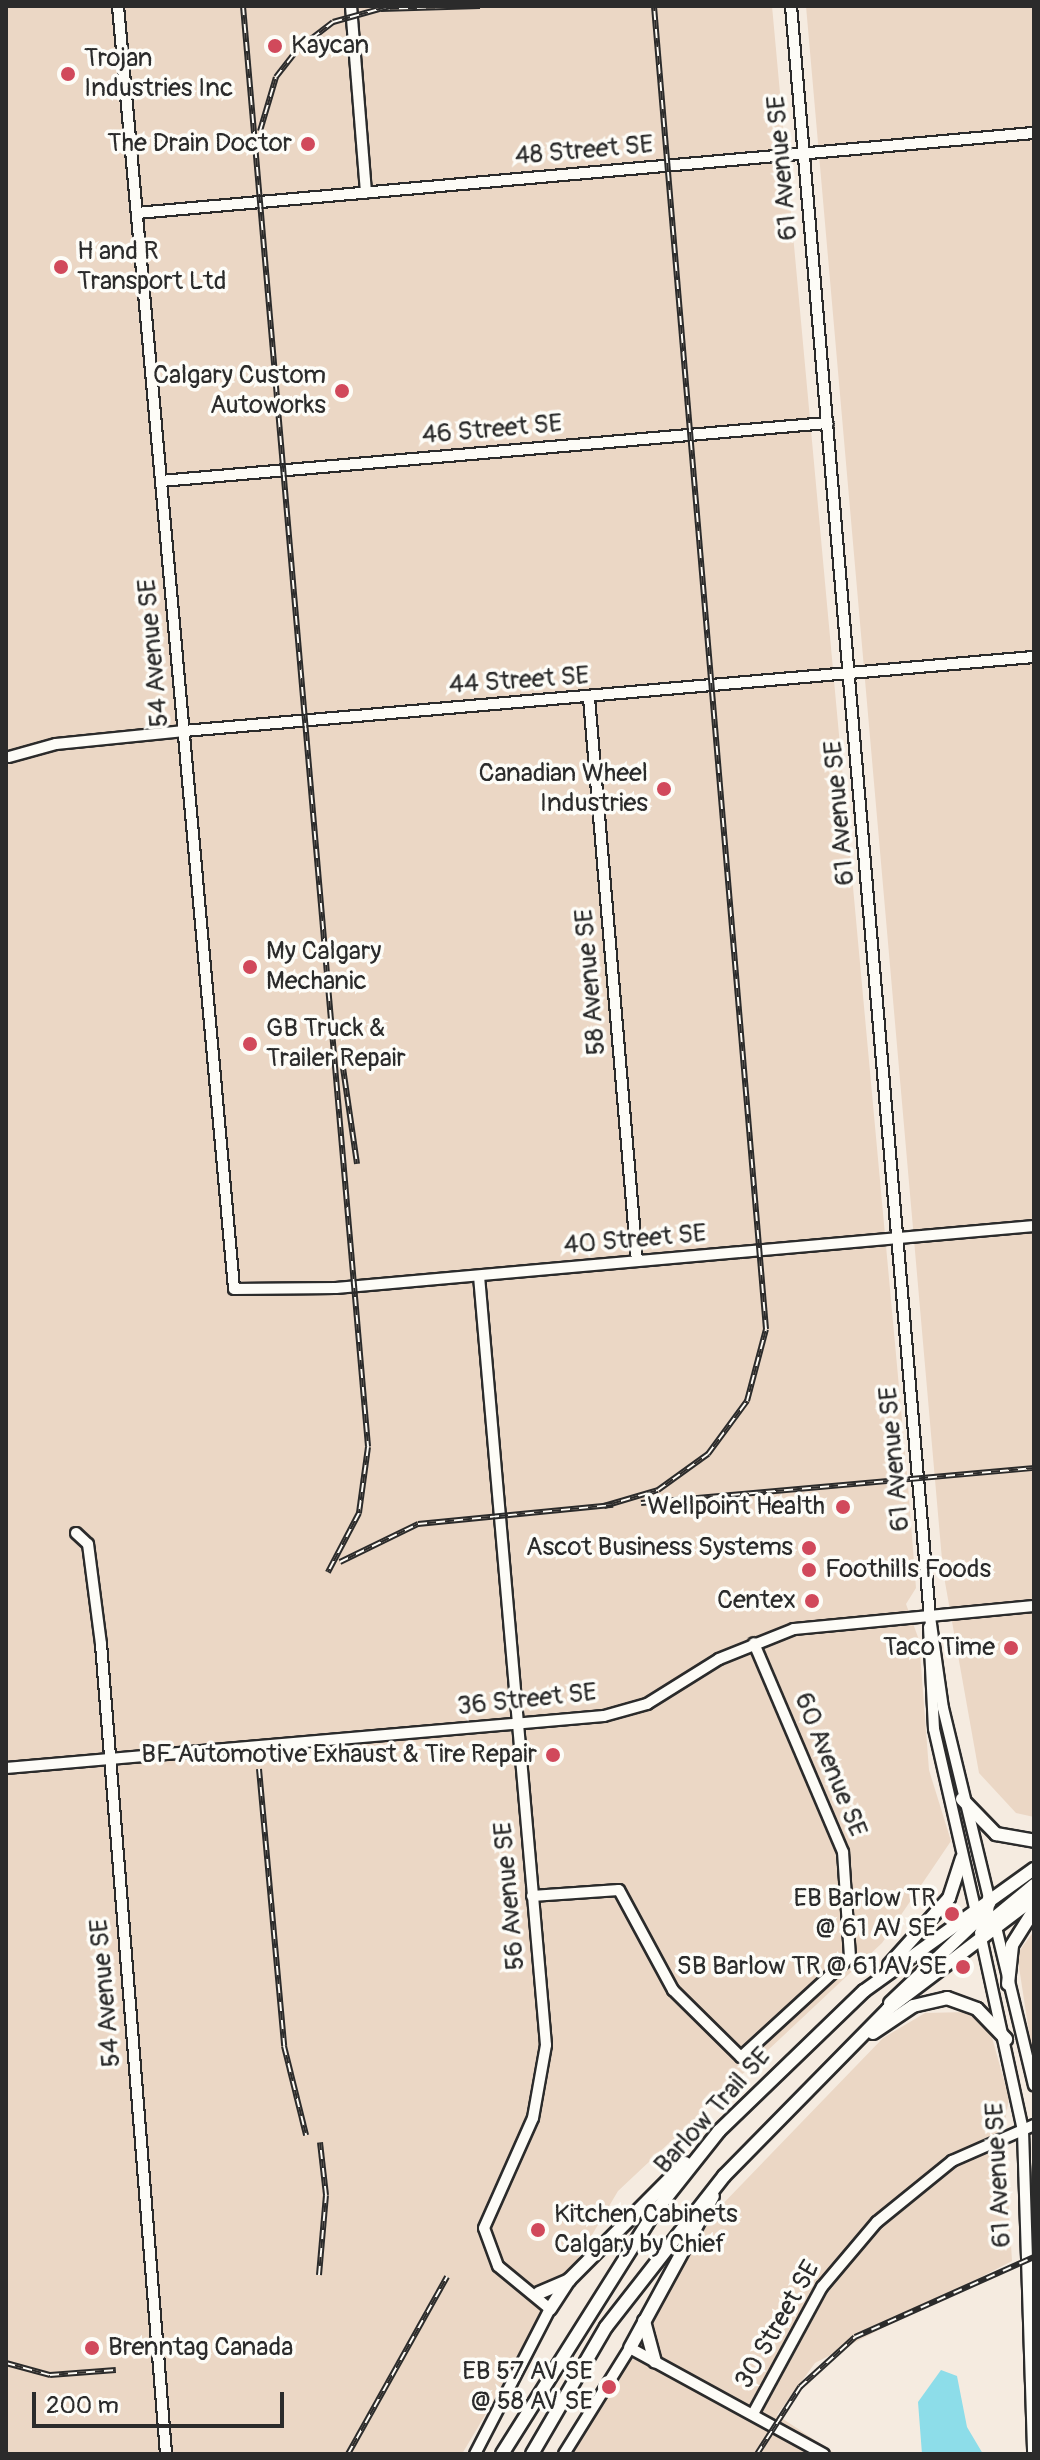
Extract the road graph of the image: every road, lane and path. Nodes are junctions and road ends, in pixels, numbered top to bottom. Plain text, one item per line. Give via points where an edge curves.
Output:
1 (118, 6) edge
2 (351, 6) edge
3 (791, 6) edge
4 (1034, 133) edge
5 (803, 154) junction
6 (366, 192) junction
7 (137, 213) junction
8 (827, 423) junction
9 (161, 481) junction
10 (1034, 657) edge
11 (850, 672) junction
12 (589, 698) junction
13 (184, 731) junction
14 (9, 757) dead end
15 (1034, 1226) edge
16 (899, 1239) junction
17 (637, 1261) junction
18 (479, 1276) junction
19 (239, 1293) joint
20 (76, 1533) dead end
21 (1034, 1606) edge
22 (930, 1617) junction
23 (754, 1643) junction
24 (517, 1724) junction
25 (109, 1758) junction
26 (6, 1768) edge
27 (962, 1799) junction
28 (1034, 1841) edge
29 (962, 1858) junction
30 (1034, 1869) edge
31 (1034, 1885) edge
32 (532, 1896) junction
33 (989, 1898) junction
34 (1034, 1898) edge
35 (1034, 1910) edge
36 (976, 1915) junction
37 (994, 1921) junction
38 (981, 1935) junction
39 (1008, 1984) junction
40 (864, 1991) junction
41 (888, 2009) junction
42 (866, 2035) junction
43 (1006, 2039) junction
44 (1034, 2085) edge
45 (1034, 2125) edge
46 (719, 2131) junction
47 (1023, 2131) junction
48 (724, 2176) junction
49 (569, 2280) junction
50 (539, 2293) junction
51 (550, 2309) junction
52 (644, 2321) junction
53 (1034, 2344) edge
54 (630, 2348) junction
55 (1030, 2357) junction
56 (655, 2362) junction
57 (1032, 2392) edge
58 (754, 2412) junction
59 (166, 2454) edge
60 (475, 2454) edge
61 (502, 2454) edge
62 (532, 2454) edge
63 (564, 2454) edge
64 (824, 2454) edge
65 (1033, 2454) edge

1 - 7 street, 54 Avenue SE
2 - 6 street
3 - 5 street, 61 Avenue SE
4 - 5 street, 48 Street SE
5 - 6 street, 48 Street SE
5 - 8 street, 61 Avenue SE
6 - 7 street, 48 Street SE
7 - 9 street, 54 Avenue SE
8 - 9 street, 46 Street SE
8 - 11 street, 61 Avenue SE
9 - 13 street, 54 Avenue SE
10 - 11 street, 44 Street SE
11 - 12 street, 44 Street SE
11 - 16 street, 61 Avenue SE
12 - 13 street, 44 Street SE
12 - 17 street, 58 Avenue SE
13 - 14 street, 44 Street SE via 56,744
13 - 19 street, 54 Avenue SE via 229,1272
15 - 16 street, 40 Street SE
16 - 17 street, 40 Street SE
16 - 22 street, 61 Avenue SE
17 - 18 street, 40 Street SE
18 - 19 street, 40 Street SE
18 - 24 street, 56 Avenue SE
20 - 25 street, 54 Avenue SE via 88,1544
21 - 22 street, 36 Street SE
22 - 23 street, 36 Street SE via 794,1629
22 - 27 street, 61 Avenue SE
22 - 29 street, 61 Avenue SE via 934,1729
23 - 24 street, 36 Street SE via 647,1704
23 - 32 street, 60 Avenue SE via 843,1852 850,1957 741,2057 673,1990 619,1890
24 - 25 street, 36 Street SE
24 - 32 street, 56 Avenue SE
25 - 26 street, 36 Street SE
25 - 59 street, 54 Avenue SE
27 - 28 main road via 996,1834
27 - 33 street, 61 Avenue SE
29 - 36 street, 61 Avenue SE
29 - 40 main road via 949,1898
30 - 33 main road, Barlow Trail SE
31 - 37 main road
32 - 50 street, 56 Avenue SE via 543,2084 484,2228 498,2266
33 - 36 main road, Barlow Trail SE
33 - 37 street, 61 Avenue SE
34 - 37 main road, Barlow Trail SE
35 - 39 main road via 1012,1945
36 - 38 street, 61 Avenue SE
36 - 40 main road, Barlow Trail SE
36 - 41 main road via 892,1995
37 - 38 main road, Barlow Trail SE
37 - 39 street, 61 Avenue SE
38 - 41 main road, Barlow Trail SE
38 - 43 street, 61 Avenue SE
39 - 44 street, 61 Avenue SE
40 - 46 main road, Barlow Trail SE
41 - 42 main road, Barlow Trail SE
42 - 43 main road via 913,2006 947,1998 977,2009
42 - 48 main road, Barlow Trail SE via 815,2076
43 - 47 street, 61 Avenue SE
45 - 47 street, 30 Street SE
46 - 49 main road
46 - 61 main road, Barlow Trail SE via 654,2213
47 - 55 street, 61 Avenue SE
47 - 58 street, 30 Street SE via 952,2161 872,2227 822,2287
48 - 52 main road
48 - 62 main road, Barlow Trail SE via 606,2327
49 - 50 main road
49 - 51 main road
50 - 51 street, 56 Avenue SE
51 - 60 street
52 - 54 main road
52 - 56 main road
53 - 55 street, 61 Avenue SE
54 - 56 street
54 - 63 street
55 - 57 street, 61 Avenue SE
56 - 58 street
57 - 65 street, 61 Avenue SE
58 - 64 street

